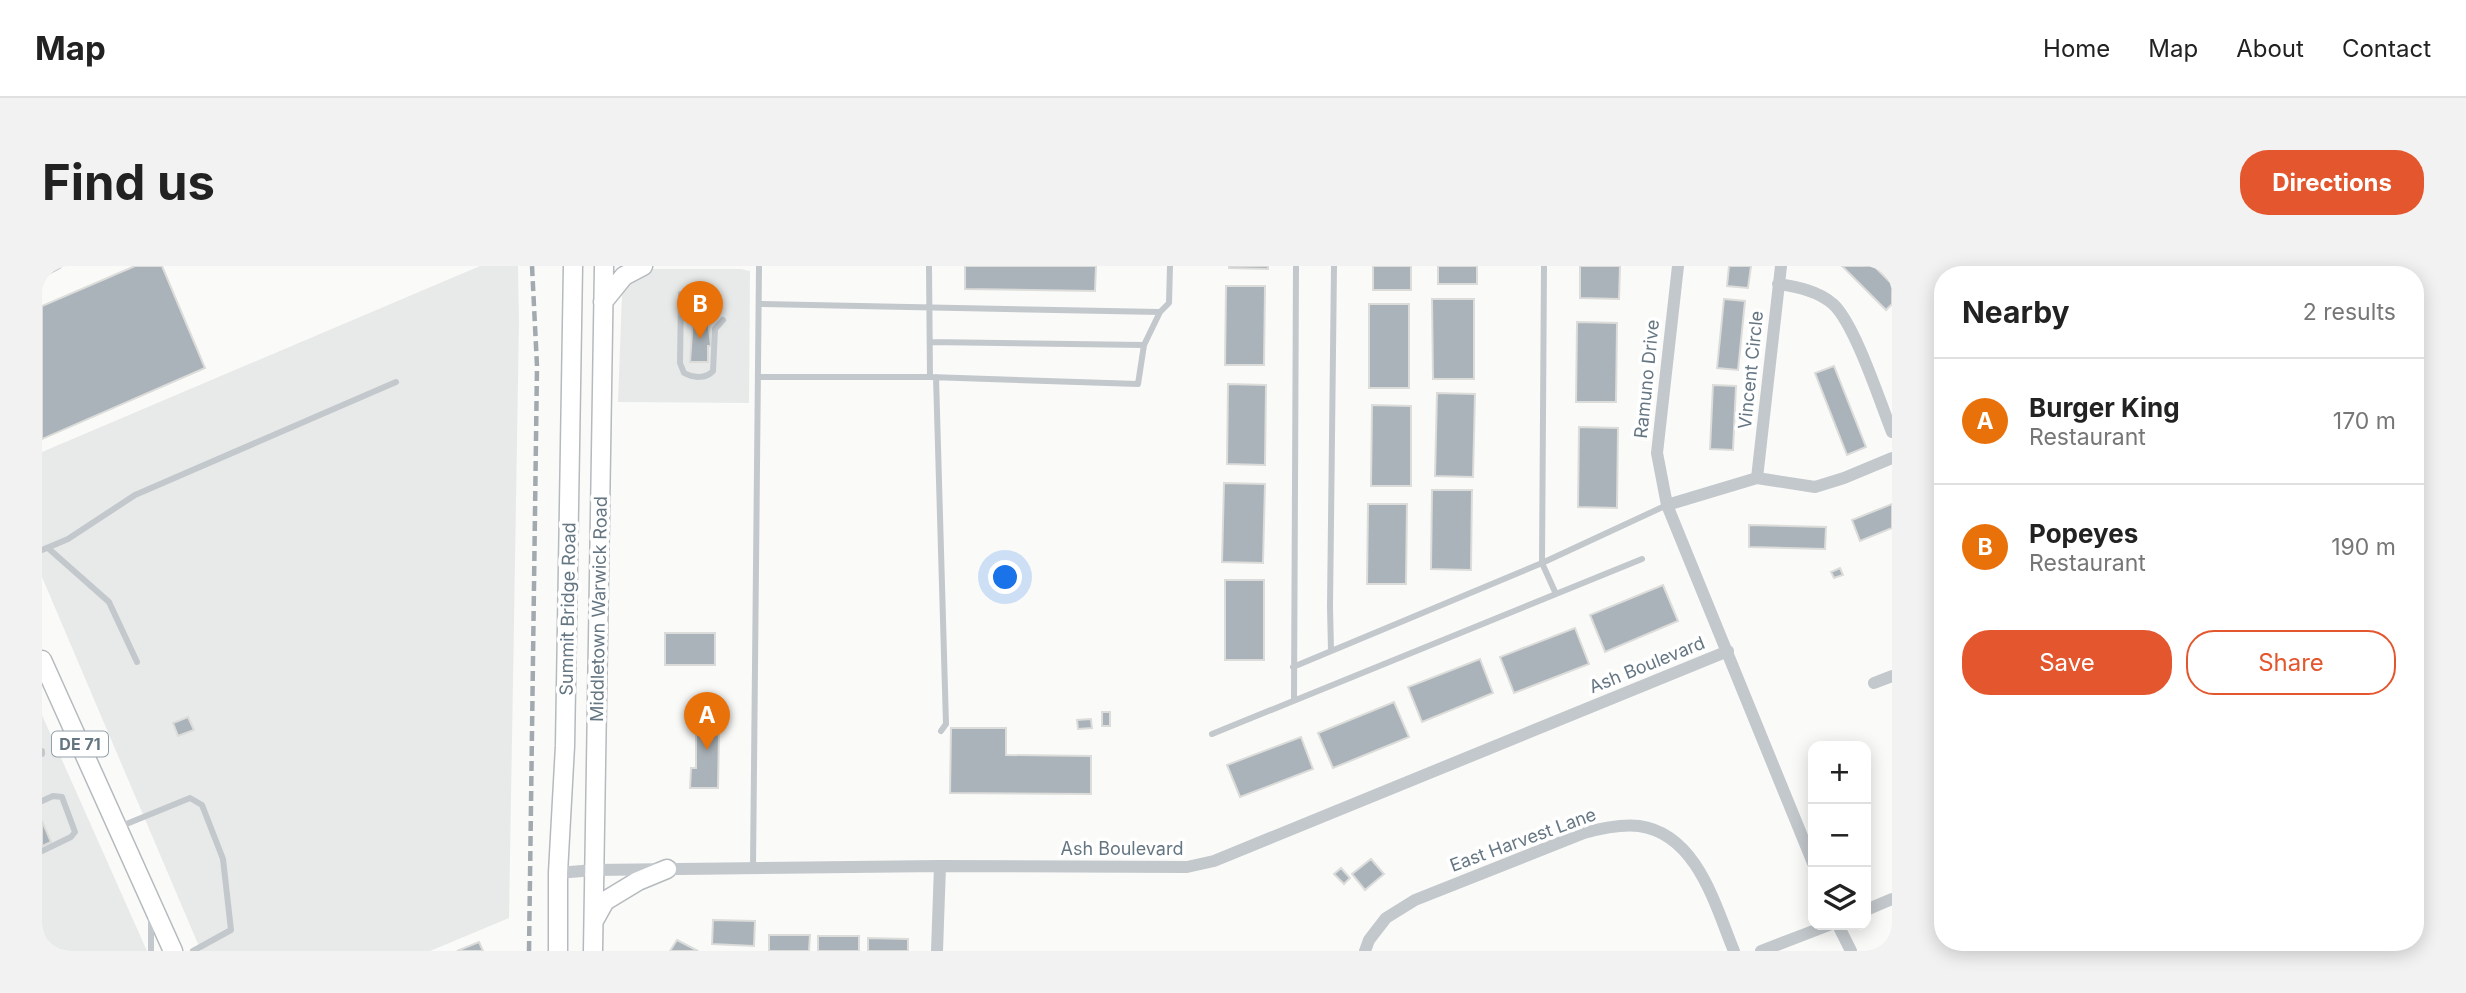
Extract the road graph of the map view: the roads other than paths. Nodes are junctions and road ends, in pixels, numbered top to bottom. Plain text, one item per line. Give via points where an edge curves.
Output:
1 (59, 266) edge
2 (573, 266) edge
3 (604, 266) edge
4 (643, 266) edge
5 (759, 266) edge
6 (929, 266) edge
7 (1170, 266) edge
8 (1296, 266) edge
9 (1334, 266) edge
10 (1544, 266) edge
11 (1678, 266) edge
12 (1781, 266) edge
13 (42, 275) edge
14 (1778, 284) junction
15 (681, 294) dead end
16 (603, 302) junction
17 (759, 304) junction
18 (929, 306) junction
19 (1160, 312) junction
20 (723, 320) dead end
21 (930, 342) junction
22 (1144, 345) junction
23 (758, 377) junction
24 (933, 377) junction
25 (397, 382) dead end
26 (1892, 432) edge
27 (1892, 458) edge
28 (1757, 478) junction
29 (1667, 505) junction
30 (45, 549) edge
31 (1642, 559) dead end
32 (1542, 564) junction
33 (1556, 594) junction
34 (1331, 651) junction
35 (1728, 651) junction
36 (42, 660) edge
37 (137, 662) dead end
38 (1293, 667) junction
39 (1892, 676) edge
40 (1874, 683) dead end
41 (1294, 700) junction
42 (941, 731) dead end
43 (1212, 734) dead end
44 (42, 801) edge
45 (117, 828) junction
46 (42, 851) edge
47 (1808, 851) edge
48 (940, 866) junction
49 (753, 868) junction
50 (667, 869) junction
51 (594, 870) junction
52 (558, 873) junction
53 (1892, 899) edge
54 (151, 902) junction
55 (1871, 908) edge
56 (593, 922) junction
57 (1816, 930) edge
58 (1840, 930) edge
59 (151, 951) edge
60 (173, 951) edge
61 (193, 951) edge
62 (558, 951) edge
63 (593, 951) edge
64 (937, 951) edge
65 (1365, 951) edge
66 (1734, 951) edge
67 (1761, 951) edge
68 (1851, 951) edge

1 - 13 lane
2 - 52 main road, Summit Bridge Road via 565,747
3 - 16 main road, Middletown Warwick Road
4 - 16 main road via 624,276
5 - 17 lane
6 - 18 lane
7 - 19 lane via 1168,303
8 - 38 lane
9 - 34 lane
10 - 32 lane
11 - 29 street, Ramuno Drive via 1657,453
12 - 14 street, Vincent Circle
14 - 26 street via 1807,289 1834,305 1852,332
14 - 28 street, Vincent Circle
15 - 20 lane via 680,366 688,376 704,377 713,371 715,329
16 - 51 main road, Middletown Warwick Road
17 - 18 lane
17 - 23 lane
18 - 19 lane
18 - 21 lane
19 - 22 lane
21 - 22 lane
21 - 24 lane
22 - 24 lane via 1138,384
23 - 24 lane
23 - 49 lane
24 - 42 lane via 946,724
25 - 30 lane via 135,495
27 - 28 street via 1815,486
28 - 29 street
29 - 32 lane
29 - 35 street, Ramuno Drive
30 - 37 lane via 109,602
31 - 33 lane
32 - 33 lane
32 - 34 lane
33 - 41 lane
34 - 38 lane
35 - 47 street, Ramuno Drive
35 - 48 street, Ash Boulevard via 1213,861 1187,867
36 - 45 main road, DE 71
38 - 41 lane
39 - 40 street
41 - 43 lane
44 - 46 lane via 62,797 75,832
45 - 54 main road, DE 71
45 - 61 lane via 190,798 202,805 223,859 230,930
48 - 49 street, Ash Boulevard
48 - 64 street
49 - 50 street, Ash Boulevard
50 - 51 street, Ash Boulevard
50 - 56 main road via 605,901
51 - 52 street, Ash Boulevard
51 - 56 main road, Middletown Warwick Road
52 - 62 main road, Summit Bridge Road
53 - 55 street
54 - 59 lane
54 - 60 main road, DE 71
56 - 63 main road, Middletown Warwick Road
57 - 67 street
58 - 68 street
65 - 66 street, East Harvest Lane via 1386,918 1415,900 1612,826 1640,826 1682,847 1702,875

